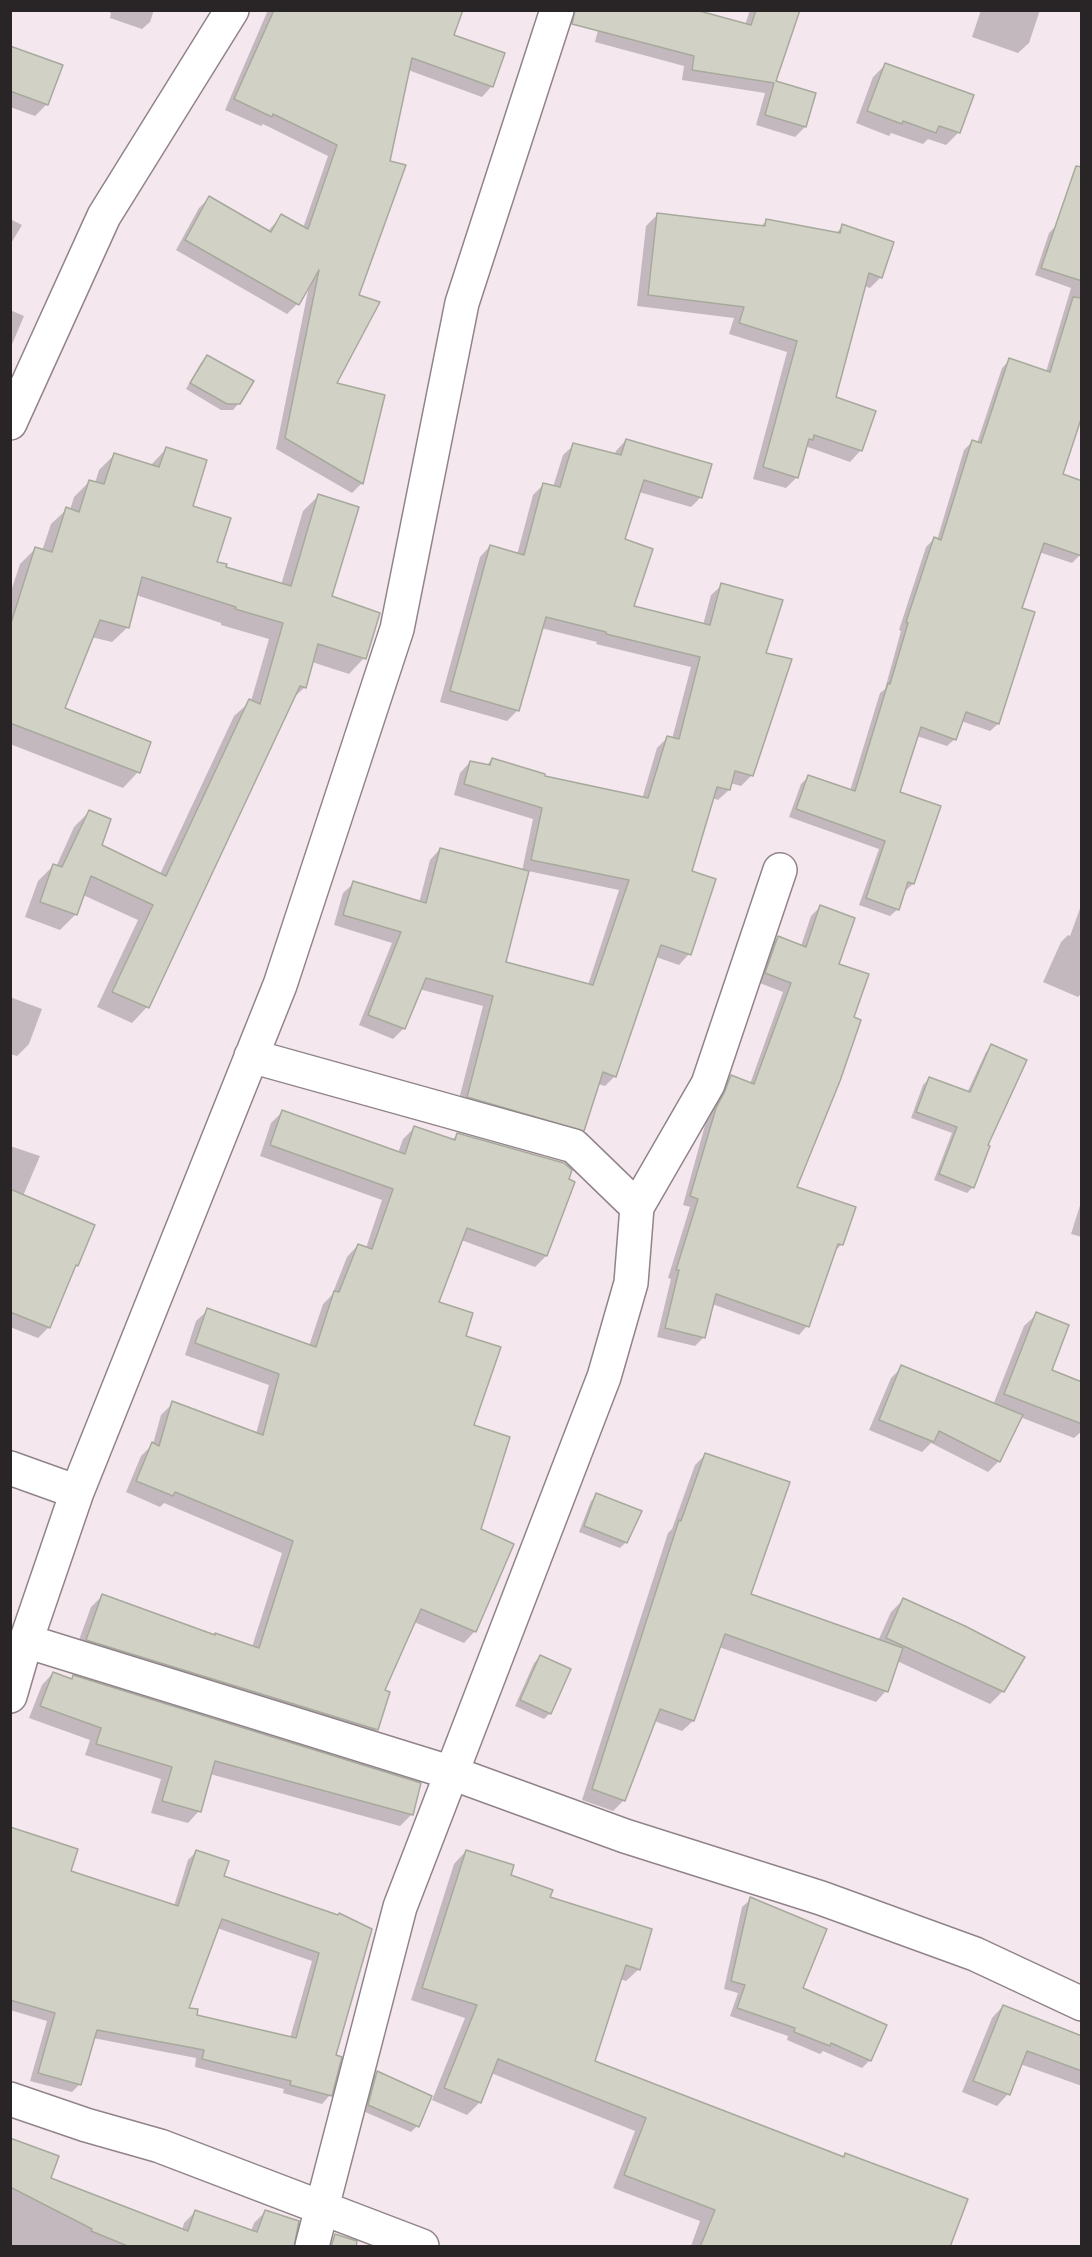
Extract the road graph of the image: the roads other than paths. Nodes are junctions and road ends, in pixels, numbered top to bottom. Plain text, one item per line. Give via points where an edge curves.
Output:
1 (232, 10) edge
2 (557, 10) edge
3 (10, 423) edge
4 (780, 870) dead end
5 (251, 1056) junction
6 (637, 1207) junction
7 (10, 1468) edge
8 (77, 1492) junction
9 (26, 1641) junction
10 (10, 1696) edge
11 (452, 1773) junction
12 (1082, 2004) edge
13 (10, 2099) edge
14 (323, 2207) junction
15 (312, 2247) edge
16 (422, 2247) edge

1 - 3 street via 104,216
2 - 5 street via 462,303 397,629 280,986
4 - 6 street via 708,1084
5 - 6 street via 574,1146
5 - 8 street
6 - 11 street via 631,1283 604,1377
7 - 8 street
8 - 9 street
9 - 10 street
9 - 11 street
11 - 12 street via 975,1954
11 - 14 street via 400,1907
13 - 14 street via 160,2146
14 - 15 street
14 - 16 street

